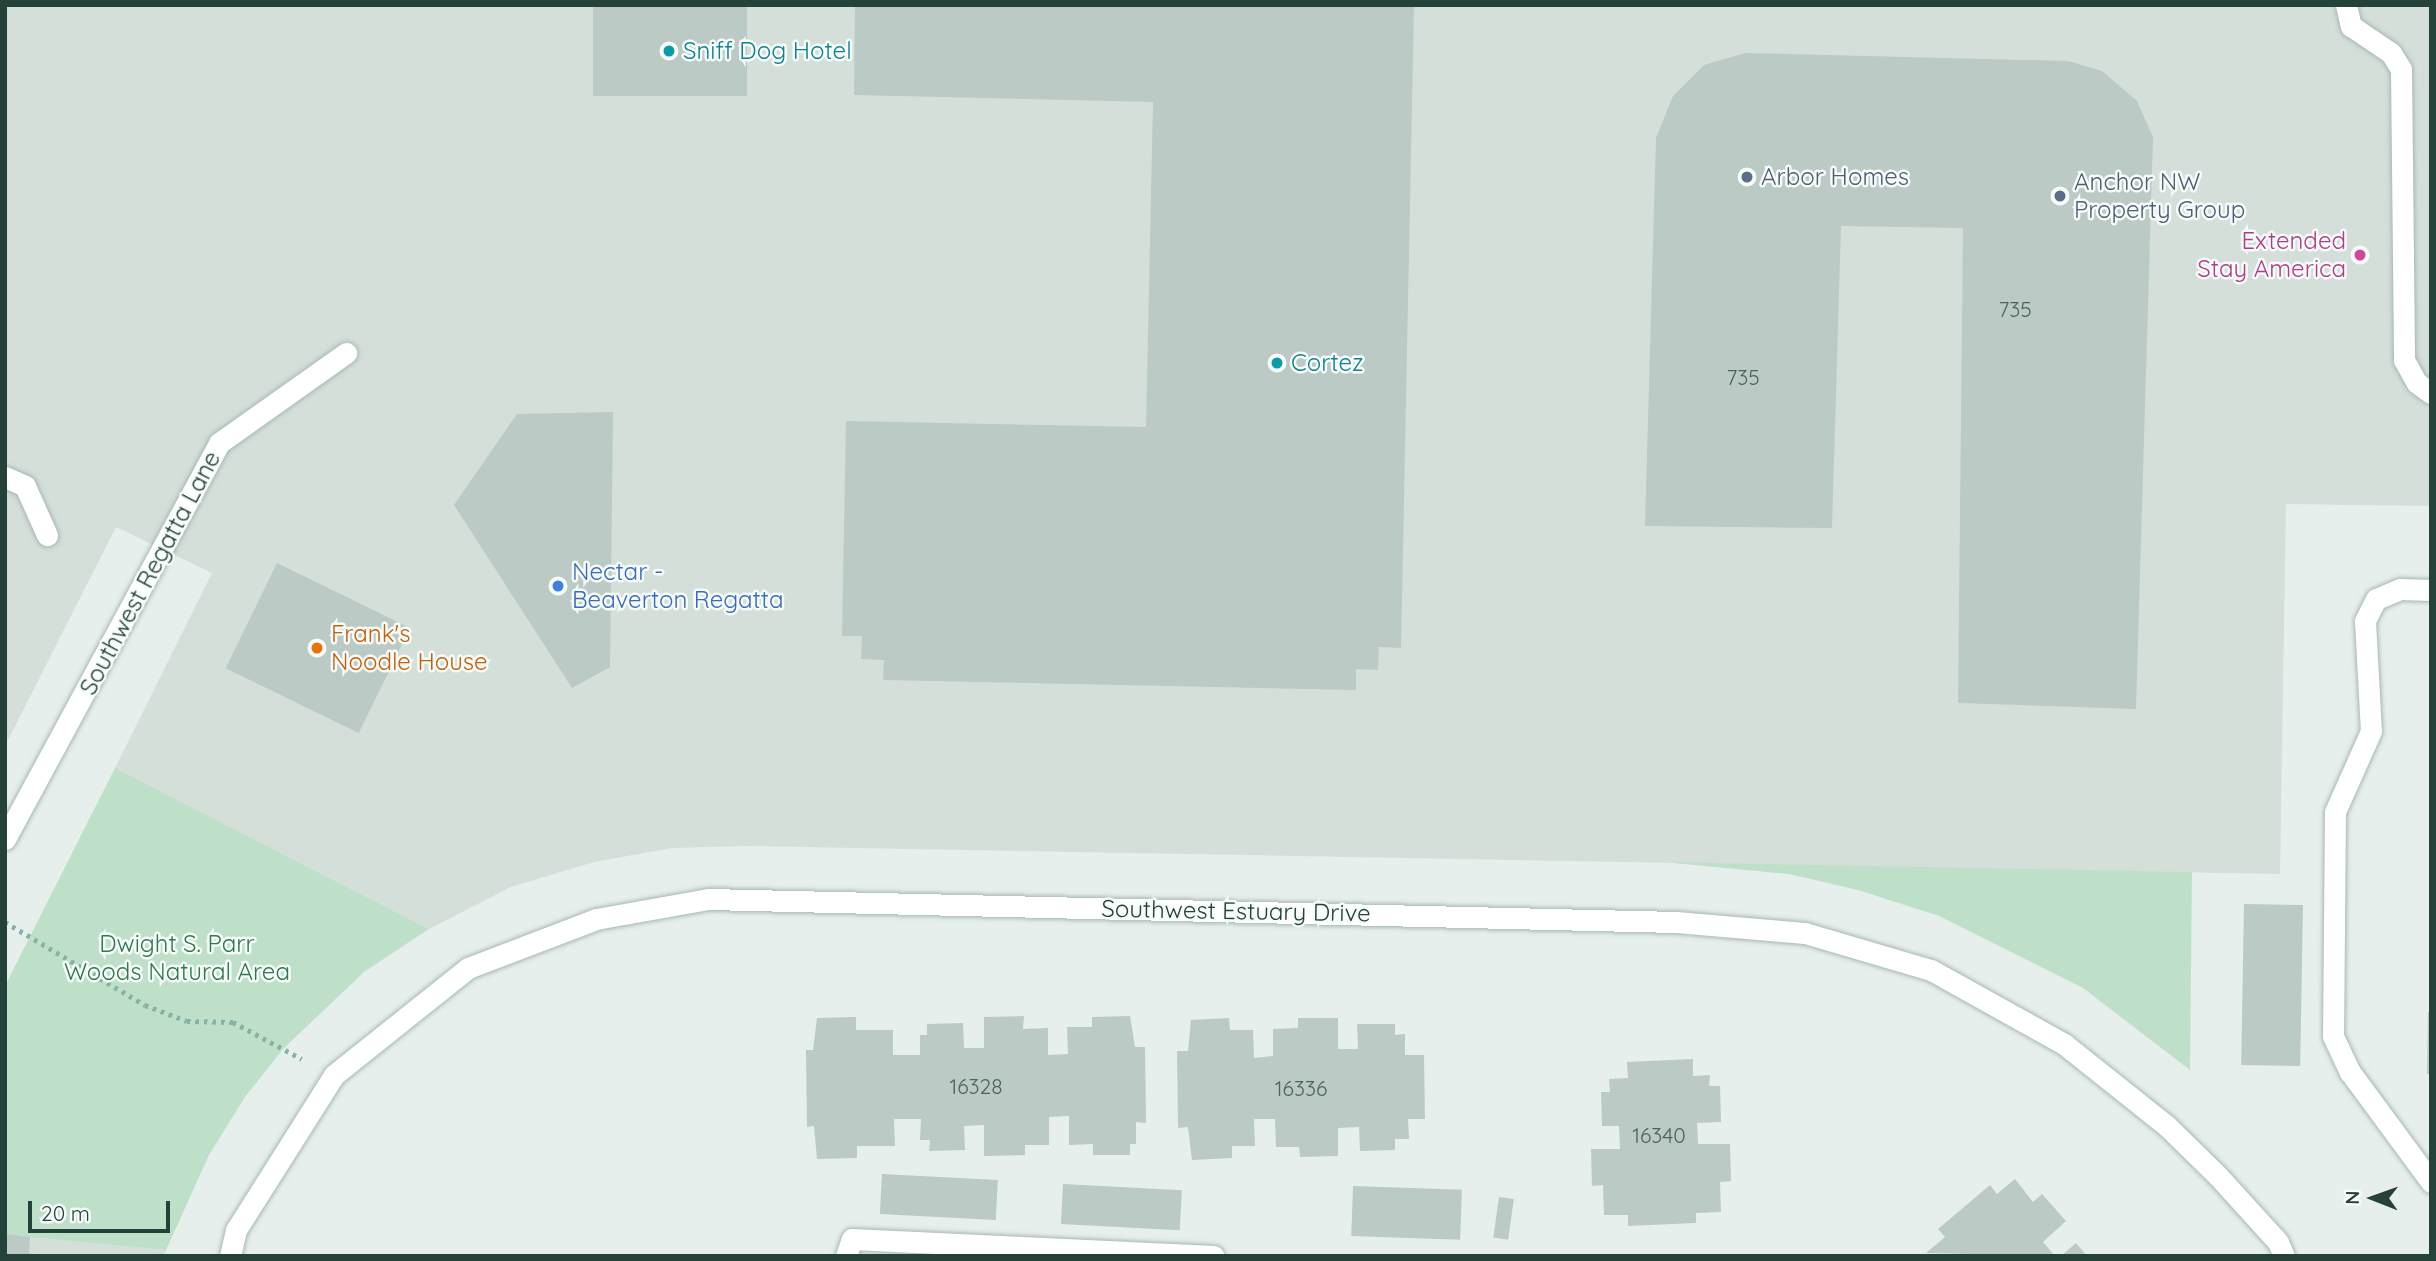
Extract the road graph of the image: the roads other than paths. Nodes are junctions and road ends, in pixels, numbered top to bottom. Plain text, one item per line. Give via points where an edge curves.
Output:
1 (2346, 5) edge
2 (346, 354) dead end
3 (2431, 393) edge
4 (5, 477) edge
5 (47, 536) dead end
6 (2431, 590) edge
7 (5, 839) edge
8 (2431, 1182) edge
9 (230, 1256) edge
10 (846, 1256) edge
11 (1213, 1256) edge
12 (2284, 1256) edge

1 - 3 street via 2351,26 2391,53 2401,69 2404,360 2417,383
2 - 7 street, Southwest Regatta Lane via 219,443
4 - 5 street via 26,486
6 - 8 street via 2400,589 2376,599 2365,621 2371,731 2335,812 2333,1036 2350,1072
9 - 12 street, Southwest Estuary Drive via 236,1230 334,1075 468,968 596,919 708,899 1676,922 1805,933 1931,970 2064,1044 2167,1126 2278,1242
10 - 11 street via 852,1239

